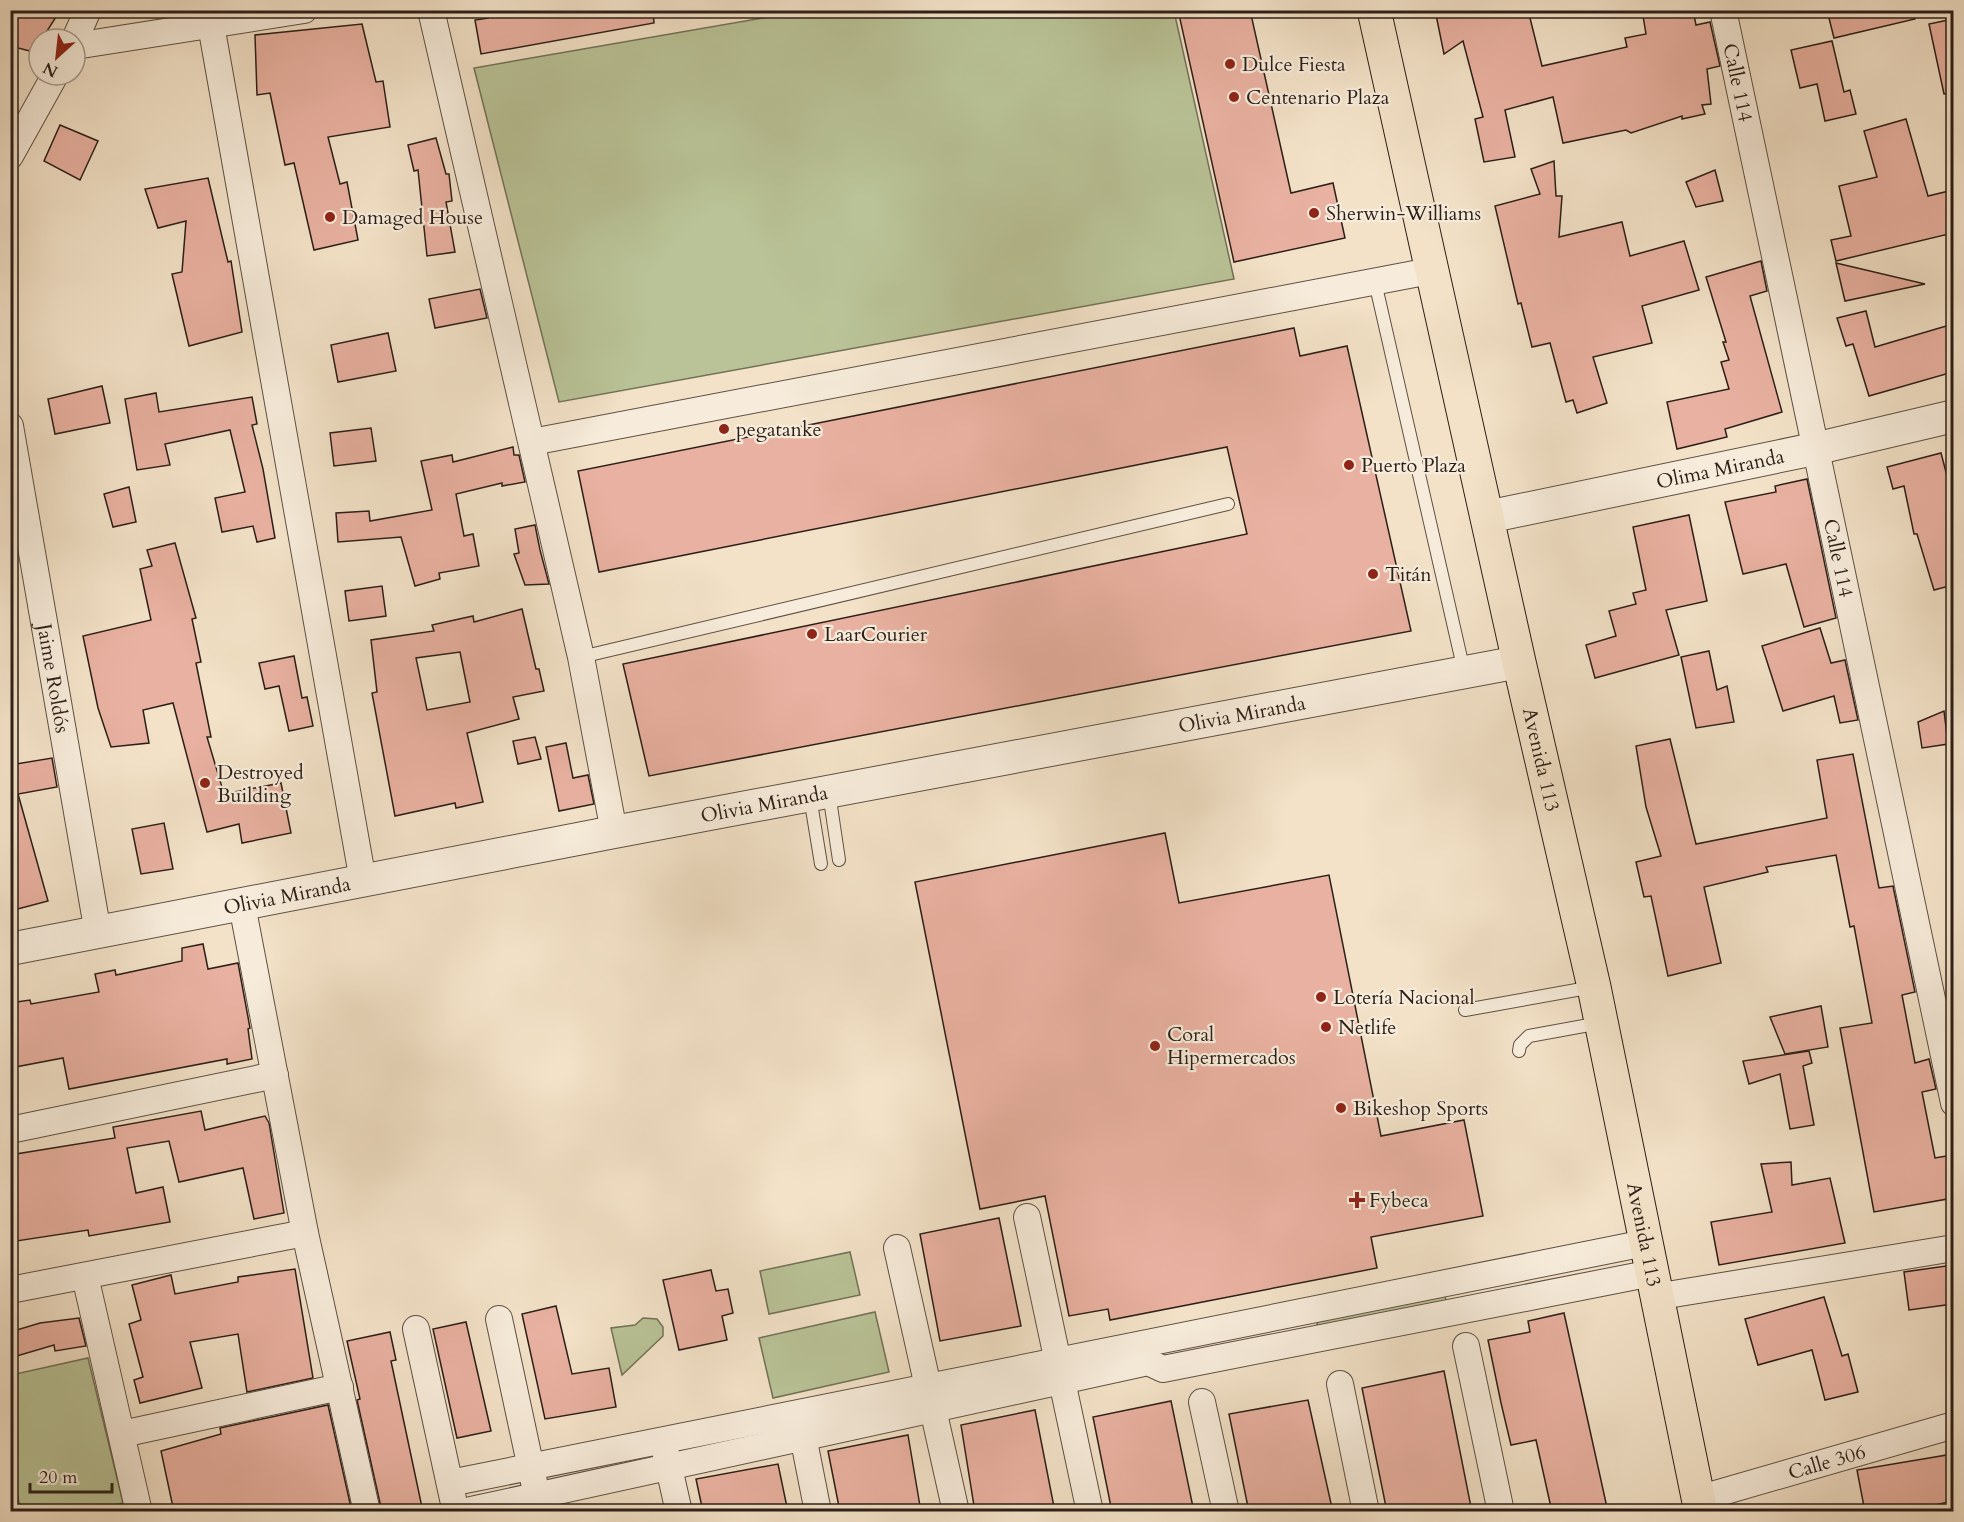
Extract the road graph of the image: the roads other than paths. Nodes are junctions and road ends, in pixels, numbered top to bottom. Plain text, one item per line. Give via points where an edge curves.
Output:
1 (88, 10) edge
2 (304, 10) edge
3 (431, 10) edge
4 (1374, 10) edge
5 (1723, 10) edge
6 (212, 25) junction
7 (80, 27) edge
8 (87, 44) edge
9 (48, 87) edge
10 (10, 156) edge
11 (1430, 271) junction
12 (1375, 282) junction
13 (1953, 416) edge
14 (10, 426) edge
15 (532, 441) junction
16 (1814, 449) junction
17 (1228, 504) dead end
18 (1487, 517) junction
19 (581, 657) junction
20 (1519, 662) junction
21 (1464, 672) junction
22 (819, 794) junction
23 (614, 832) junction
24 (839, 860) dead end
25 (821, 864) dead end
26 (363, 881) junction
27 (242, 904) junction
28 (98, 933) junction
29 (10, 950) edge
30 (1594, 987) junction
31 (1465, 1010) dead end
32 (1600, 1023) junction
33 (1519, 1051) dead end
34 (275, 1075) junction
35 (1953, 1103) edge
36 (10, 1130) edge
37 (1028, 1217) dead end
38 (305, 1233) junction
39 (897, 1248) dead end
40 (1953, 1248) edge
41 (1651, 1271) junction
42 (85, 1276) junction
43 (1451, 1284) junction
44 (10, 1290) edge
45 (1458, 1312) junction
46 (1294, 1315) junction
47 (499, 1319) dead end
48 (416, 1329) dead end
49 (1301, 1342) junction
50 (1466, 1346) dead end
51 (1060, 1371) junction
52 (1340, 1384) dead end
53 (340, 1387) junction
54 (931, 1398) junction
55 (1203, 1402) dead end
56 (1953, 1425) edge
57 (801, 1426) junction
58 (122, 1434) junction
59 (663, 1441) junction
60 (669, 1466) junction
61 (531, 1467) junction
62 (450, 1483) junction
63 (539, 1503) edge
64 (1700, 1505) edge
65 (139, 1512) edge
66 (367, 1512) edge
67 (455, 1512) edge
68 (462, 1512) edge
69 (679, 1512) edge
70 (818, 1512) edge
71 (957, 1512) edge
72 (1090, 1512) edge
73 (1226, 1512) edge
74 (1366, 1512) edge
75 (1501, 1512) edge

1 - 7 street
2 - 6 street
3 - 15 street
4 - 11 main road, Avenida 113
5 - 16 street, Calle 114
6 - 8 street
6 - 26 street
9 - 10 street
11 - 12 street
11 - 18 main road, Avenida 113
12 - 15 street
12 - 21 lane
13 - 16 street, Olima Miranda
14 - 28 street, Jaime Roldós
15 - 19 street
16 - 18 street, Olima Miranda
16 - 35 street, Calle 114
17 - 19 lane
18 - 20 main road, Avenida 113
19 - 23 street
20 - 21 street, Olivia Miranda
20 - 30 main road, Avenida 113
21 - 22 street, Olivia Miranda
22 - 23 street, Olivia Miranda
22 - 24 lane
22 - 25 lane
23 - 26 street, Olivia Miranda
26 - 27 street, Olivia Miranda
27 - 28 street, Olivia Miranda
27 - 34 street
28 - 29 street, Olivia Miranda
30 - 31 lane
30 - 32 main road, Avenida 113
32 - 33 lane via 1529,1036
32 - 41 main road, Avenida 113
34 - 36 street
34 - 38 street
37 - 51 street
38 - 42 street
38 - 53 street
39 - 54 street
40 - 41 street
41 - 43 street
41 - 45 street
41 - 64 main road, Avenida 113
42 - 44 street
42 - 58 street
43 - 45 street
43 - 46 street
45 - 49 street
46 - 49 street
46 - 51 street
47 - 61 street
48 - 62 street
49 - 51 street via 1163,1369 1148,1362
50 - 75 street
51 - 54 street
51 - 72 street
52 - 74 street
53 - 58 street
53 - 66 street
54 - 57 street
54 - 71 street
55 - 73 street
56 - 64 street, Calle 306
57 - 59 street
57 - 60 street
57 - 70 street
58 - 65 street
59 - 60 street
59 - 61 street
60 - 63 street
60 - 69 street
61 - 62 street
61 - 63 street
62 - 67 street
63 - 68 street

